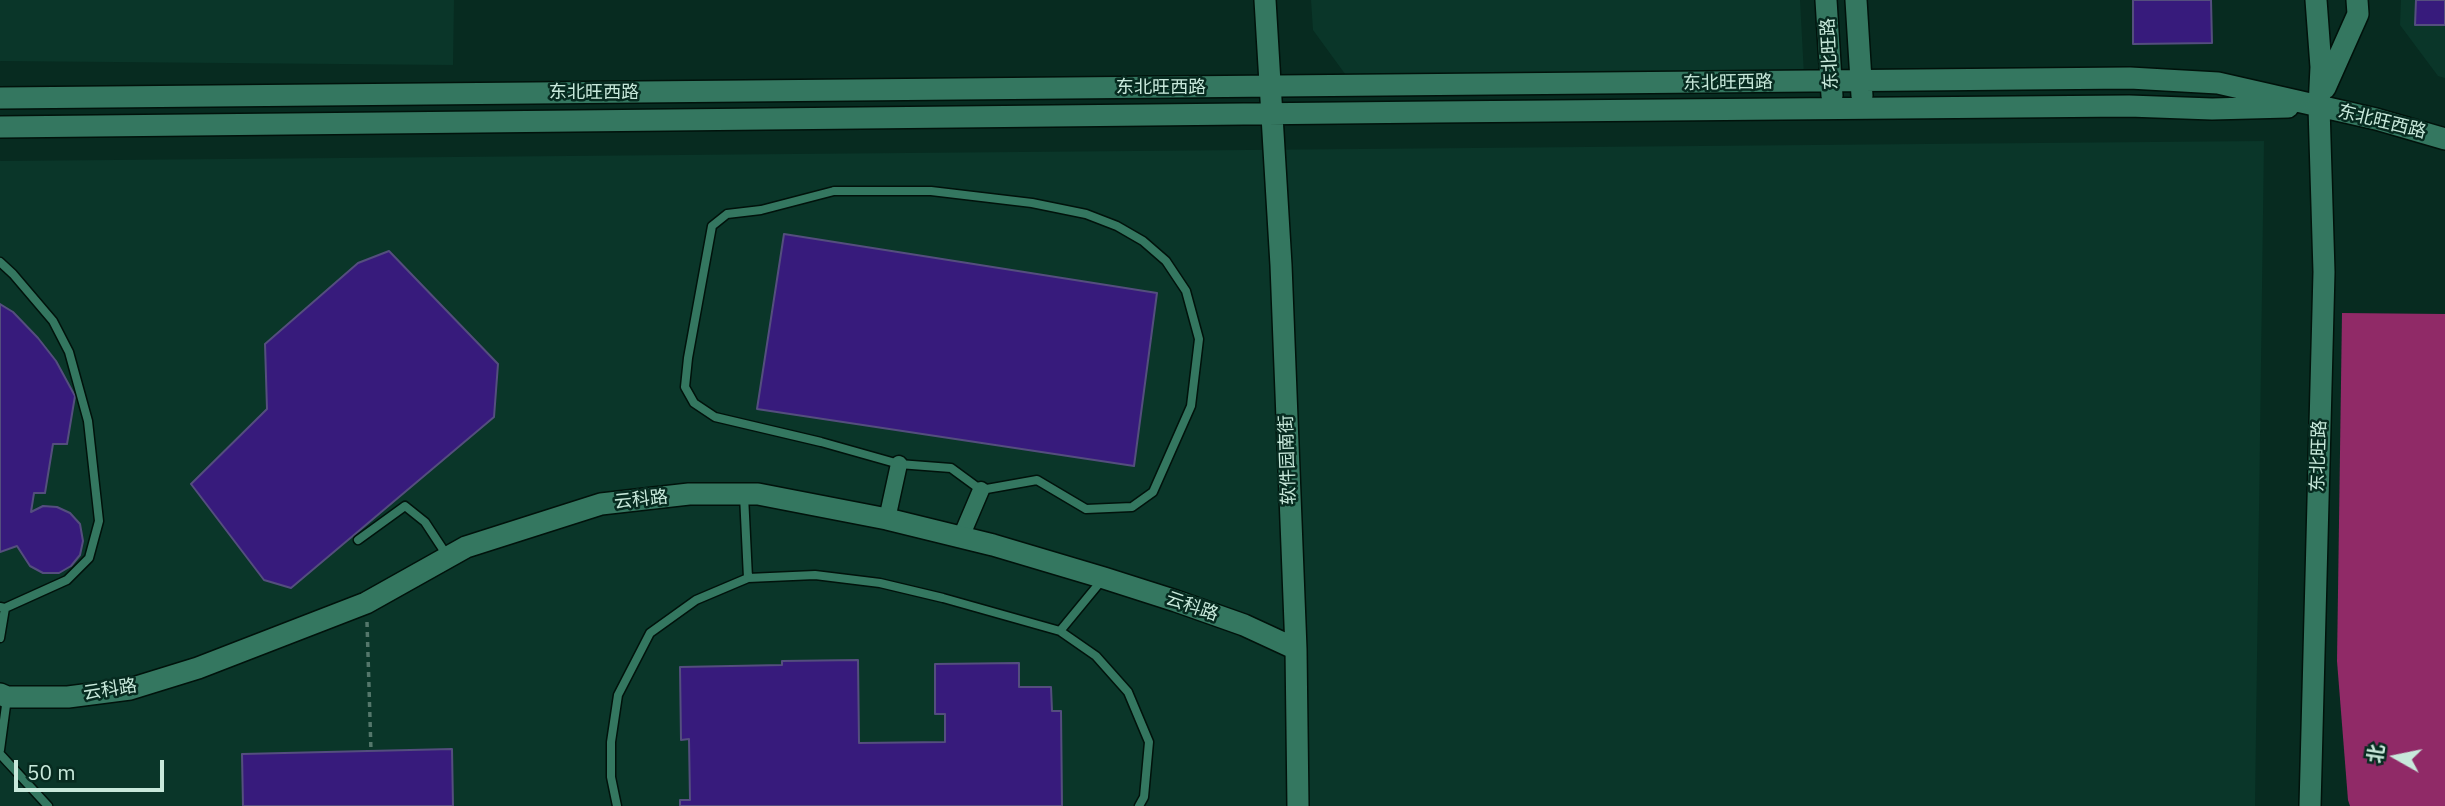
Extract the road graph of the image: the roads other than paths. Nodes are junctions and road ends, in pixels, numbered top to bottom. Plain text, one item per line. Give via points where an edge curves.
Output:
1 (1265, 0) edge
2 (1826, 0) edge
3 (1856, 0) edge
4 (2316, 0) edge
5 (2357, 0) edge
6 (1831, 82) junction
7 (1861, 82) junction
8 (1271, 88) junction
9 (0, 98) edge
10 (2319, 107) junction
11 (1863, 108) junction
12 (1833, 109) junction
13 (1273, 114) junction
14 (0, 127) edge
15 (2445, 139) edge
16 (0, 262) edge
17 (899, 464) junction
18 (981, 490) junction
19 (744, 494) junction
20 (887, 519) junction
21 (961, 537) junction
22 (358, 540) dead end
23 (449, 557) junction
24 (748, 578) junction
25 (1104, 578) junction
26 (2, 607) edge
27 (1060, 631) junction
28 (0, 638) edge
29 (1296, 649) junction
30 (4, 695) edge
31 (0, 752) edge
32 (48, 806) edge
33 (617, 806) edge
34 (1139, 806) edge
35 (1298, 806) edge
36 (2310, 806) edge

1 - 8 street, 软件园南街
2 - 6 street, 东北旺路
3 - 7 street, 东北旺路
4 - 10 street, 东北旺路
5 - 10 street, 东北旺路 via 2358,13
6 - 7 street, 东北旺西路
6 - 8 street, 东北旺西路
6 - 12 street, 东北旺路
7 - 10 street, 东北旺西路 via 2193,81
7 - 11 street, 东北旺路
8 - 9 street, 东北旺西路
8 - 13 street, 软件园南街
10 - 11 street, 东北旺西路
10 - 15 street, 东北旺西路
10 - 36 street, 东北旺路 via 2324,272
11 - 12 street, 东北旺西路
12 - 13 street, 东北旺西路
13 - 14 street, 东北旺西路
13 - 29 street, 软件园南街
16 - 26 lane via 53,321 69,352 88,421 99,521 89,558 67,580
17 - 18 lane via 951,468
17 - 18 lane via 715,417 694,403 685,387 693,327 712,226 727,214 834,191 931,191 1032,202 1086,214 1143,241 1166,261 1186,291 1199,339 1191,406 1153,492 1132,507 1086,509 1037,480
17 - 20 street
18 - 21 street
19 - 20 street, 云科路
19 - 23 street, 云科路 via 689,494 601,504 478,543
19 - 24 lane
20 - 21 street, 云科路
21 - 25 street, 云科路
22 - 23 lane via 405,506 425,522
23 - 30 street, 云科路 via 366,603 198,668 130,689 68,697
24 - 27 lane via 814,575 880,583
24 - 33 lane via 696,600 650,633 618,695 611,742
25 - 27 lane
25 - 29 street, 云科路 via 1244,625
26 - 28 lane
27 - 34 lane via 1096,656 1128,692 1149,742 1144,797
29 - 35 street, 软件园南街
30 - 31 lane
31 - 32 lane

